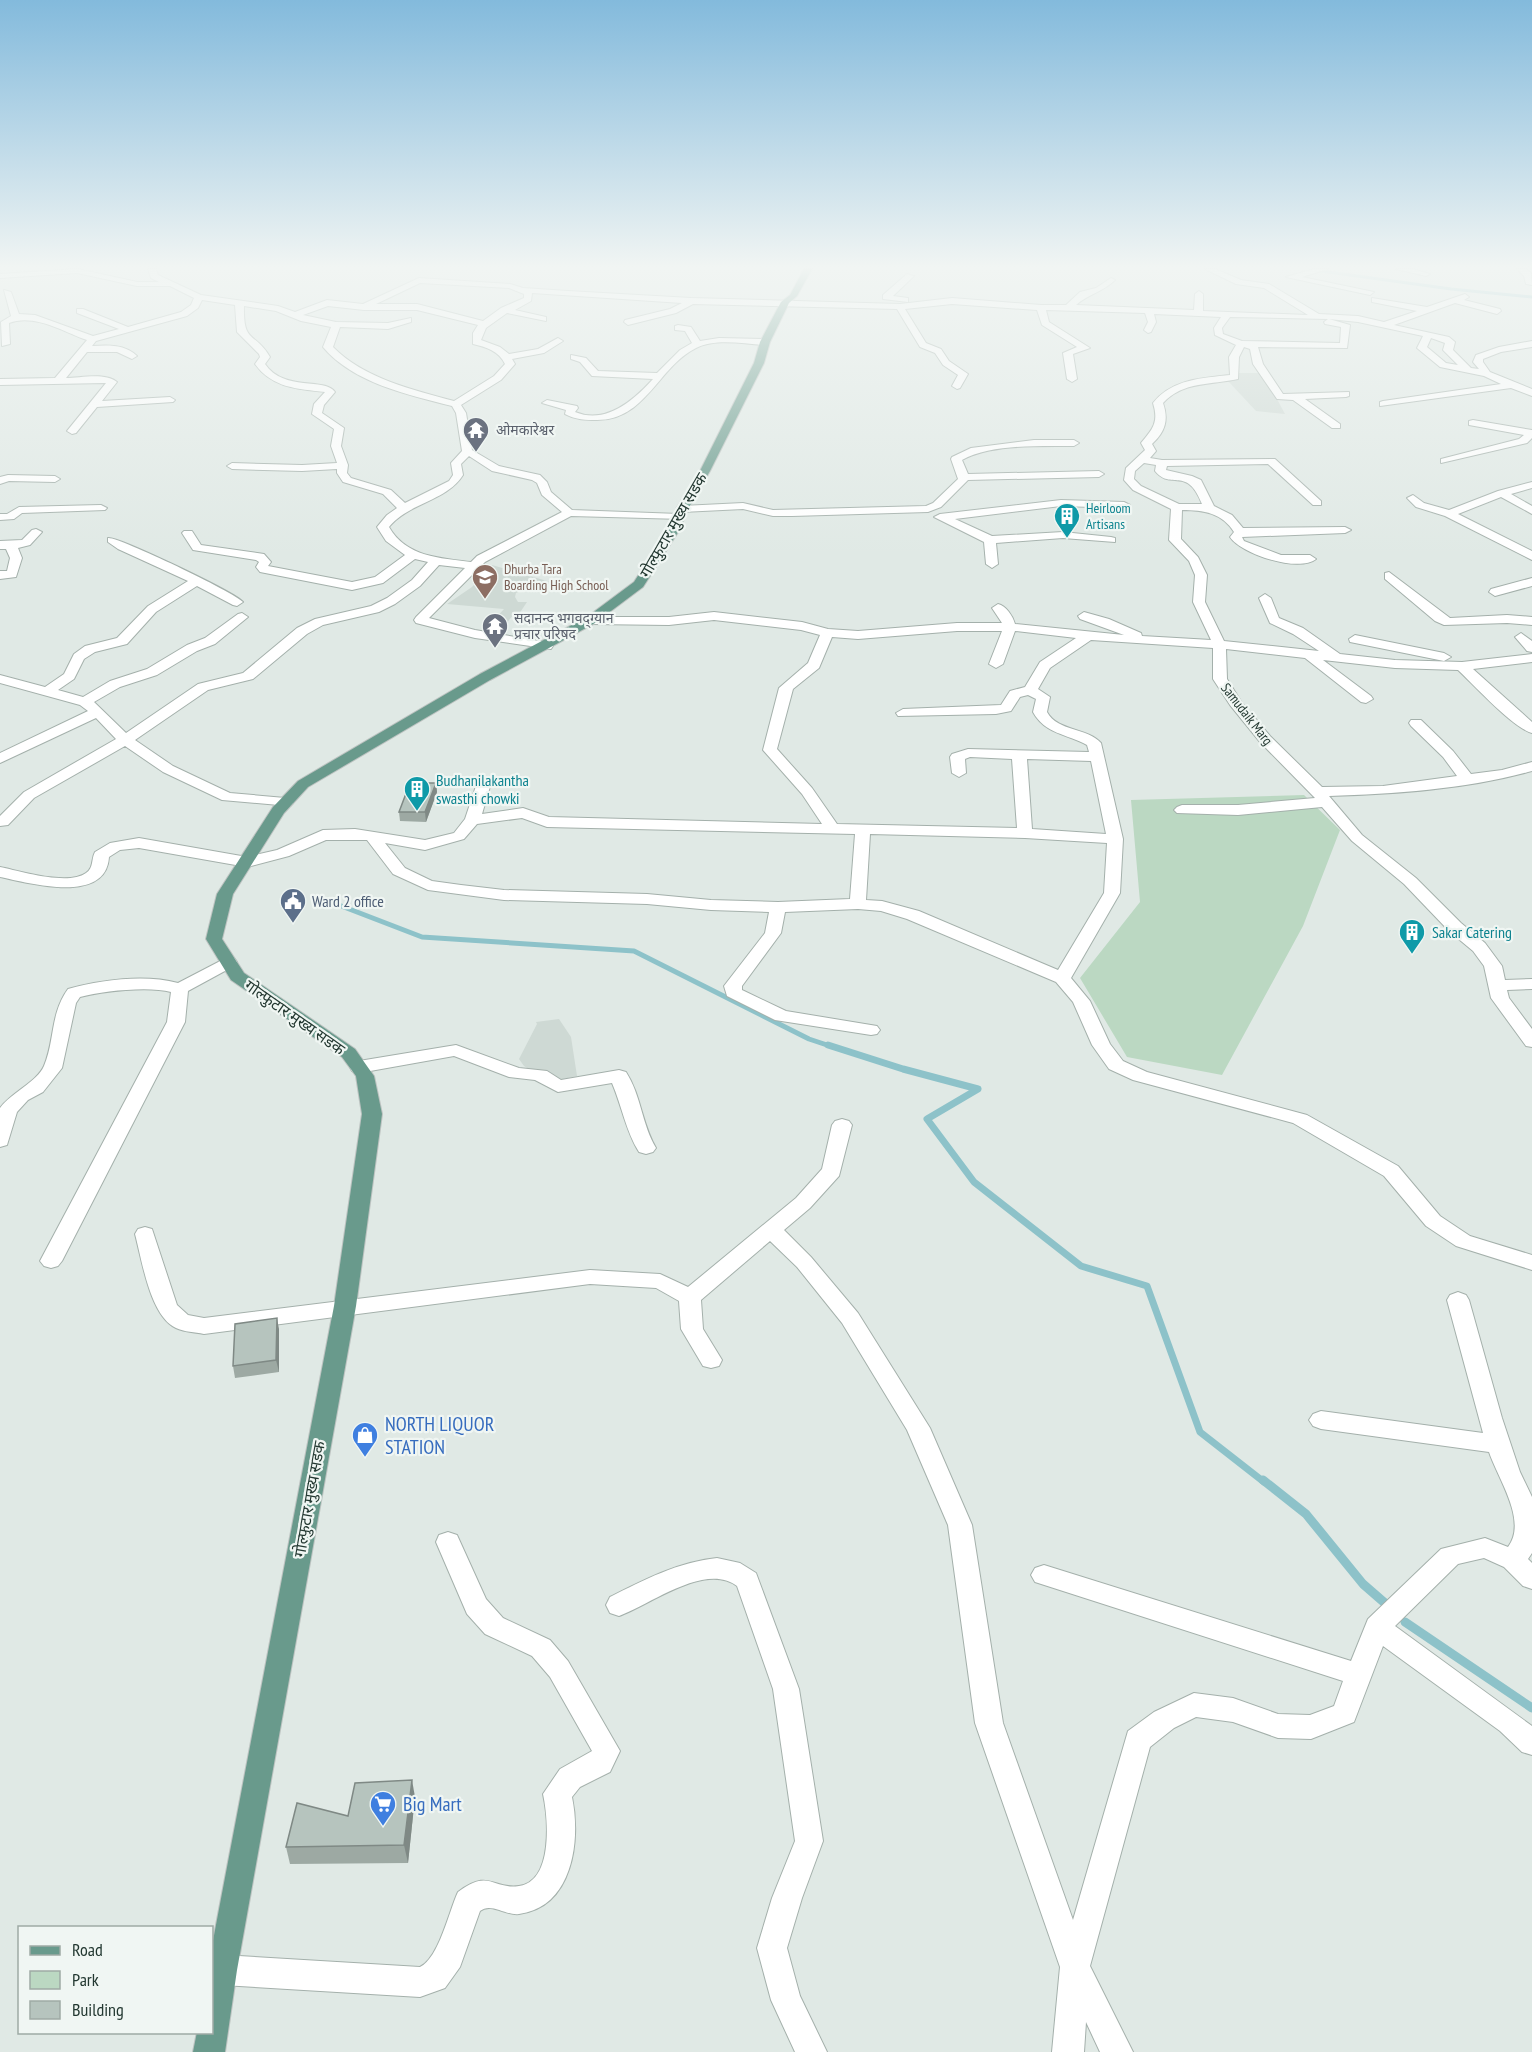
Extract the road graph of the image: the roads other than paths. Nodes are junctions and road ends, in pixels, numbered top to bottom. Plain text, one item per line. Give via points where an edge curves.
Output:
1 (72, 365) edge
2 (260, 365) edge
3 (350, 365) edge
4 (509, 365) edge
5 (588, 365) edge
6 (668, 365) edge
7 (758, 365) edge
8 (949, 365) edge
9 (1070, 365) edge
10 (1234, 365) edge
11 (1259, 365) edge
12 (1443, 365) edge
13 (1462, 365) edge
14 (1480, 365) edge
15 (1467, 370) junction
16 (1487, 374) junction
17 (660, 376) junction
18 (1072, 379) dead end
19 (58, 381) junction
20 (0, 382) edge
21 (1512, 385) junction
22 (957, 386) dead end
23 (1532, 393) edge
24 (1346, 394) dead end
25 (1295, 397) junction
26 (170, 400) dead end
27 (547, 403) dead end
28 (93, 404) junction
29 (456, 404) junction
30 (1383, 404) dead end
31 (1473, 423) dead end
32 (1336, 426) dead end
33 (72, 431) dead end
34 (1531, 433) edge
35 (1074, 443) dead end
36 (467, 452) junction
37 (1143, 460) junction
38 (1445, 461) dead end
39 (1162, 463) junction
40 (343, 465) junction
41 (232, 466) dead end
42 (1099, 474) dead end
43 (964, 477) junction
44 (55, 479) dead end
45 (0, 481) edge
46 (1532, 485) edge
47 (1502, 493) junction
48 (1413, 498) dead end
49 (1317, 503) dead end
50 (1124, 506) dead end
51 (1208, 506) junction
52 (1177, 507) junction
53 (100, 508) dead end
54 (404, 508) junction
55 (928, 509) junction
56 (1532, 511) edge
57 (569, 513) junction
58 (680, 513) junction
59 (1449, 514) junction
60 (0, 517) edge
61 (942, 518) junction
62 (1346, 530) dead end
63 (1240, 532) junction
64 (188, 533) dead end
65 (40, 538) dead end
66 (112, 540) dead end
67 (990, 540) junction
68 (1111, 540) dead end
69 (5, 546) edge
70 (412, 555) junction
71 (1532, 556) edge
72 (437, 560) junction
73 (1310, 560) dead end
74 (992, 564) dead end
75 (473, 566) junction
76 (0, 575) edge
77 (1389, 576) dead end
78 (197, 580) junction
79 (1532, 582) edge
80 (1495, 592) dead end
81 (1265, 598) dead end
82 (237, 602) dead end
83 (998, 608) dead end
84 (1084, 616) dead end
85 (242, 617) dead end
86 (591, 620) junction
87 (1532, 621) edge
88 (1010, 627) junction
89 (827, 633) junction
90 (1089, 635) junction
91 (1521, 637) dead end
92 (1355, 639) dead end
93 (1143, 640) junction
94 (1219, 644) junction
95 (546, 646) junction
96 (1532, 648) edge
97 (1309, 656) junction
98 (1532, 658) edge
99 (1340, 659) junction
100 (1514, 660) junction
101 (996, 664) dead end
102 (1478, 664) junction
103 (1462, 666) junction
104 (1532, 669) edge
105 (0, 679) edge
106 (1030, 690) junction
107 (47, 692) junction
108 (1366, 699) dead end
109 (85, 702) junction
110 (1508, 710) junction
111 (98, 712) junction
112 (1532, 712) edge
113 (903, 714) dead end
114 (1416, 723) dead end
115 (1532, 729) edge
116 (125, 740) junction
117 (1019, 755) junction
118 (1097, 757) junction
119 (0, 759) edge
120 (1532, 766) edge
121 (959, 773) dead end
122 (1466, 777) junction
123 (484, 783) dead end
124 (1322, 797) junction
125 (285, 803) junction
126 (1182, 810) dead end
127 (472, 820) junction
128 (3, 822) dead end
129 (833, 829) junction
130 (863, 830) junction
131 (1025, 833) junction
132 (372, 837) junction
133 (1115, 840) junction
134 (247, 862) junction
135 (0, 872) edge
136 (858, 904) junction
137 (778, 907) junction
138 (228, 962) junction
139 (1062, 978) junction
140 (1532, 984) edge
141 (1496, 985) junction
142 (180, 989) junction
143 (871, 1030) dead end
144 (1532, 1042) edge
145 (359, 1067) junction
146 (842, 1125) dead end
147 (0, 1141) edge
148 (646, 1148) dead end
149 (770, 1229) junction
150 (145, 1234) dead end
151 (51, 1261) dead end
152 (1532, 1263) edge
153 (690, 1297) junction
154 (1458, 1300) dead end
155 (345, 1306) junction
156 (711, 1360) dead end
157 (1322, 1420) dead end
158 (1499, 1444) junction
159 (448, 1542) dead end
160 (1523, 1570) edge
161 (1044, 1575) dead end
162 (620, 1605) dead end
163 (1377, 1627) junction
164 (1359, 1675) junction
165 (1532, 1743) edge
166 (1075, 1967) junction
167 (222, 1970) junction
168 (213, 2027) edge
169 (212, 2034) edge
170 (209, 2052) edge
171 (811, 2052) edge
172 (1068, 2052) edge
173 (1117, 2052) edge

1 - 19 street
2 - 40 street via 287,384 328,389 330,392 319,404 317,414 339,428 336,446
3 - 29 street via 372,378
4 - 29 street via 482,390 465,395
5 - 17 street via 595,374
6 - 17 street
7 - 58 main road, गोल्फुटार मुख्य सडक
8 - 22 street via 963,374
9 - 18 street
10 - 37 street via 1235,377 1192,383 1164,395 1158,403 1162,425 1146,443 1151,452
11 - 25 street via 1280,397
12 - 15 street
13 - 15 street
14 - 16 street
15 - 16 street
16 - 21 street
17 - 27 street via 620,414 609,417 574,416 569,412 573,408 570,406
19 - 20 street
19 - 28 street via 111,382
21 - 23 street
21 - 30 street via 1414,395
24 - 25 street
25 - 32 street
26 - 28 street
28 - 33 street
29 - 36 street via 462,413
31 - 34 street
34 - 38 street via 1523,441
35 - 43 street via 1034,443 971,451 956,459
36 - 54 street via 456,464 458,475 453,483
36 - 57 street via 496,470 536,477 546,494
37 - 39 street
37 - 52 street via 1130,470 1129,480 1137,488
39 - 49 street via 1271,461
39 - 51 street via 1163,474 1195,480
40 - 41 street via 294,470 274,465
40 - 54 street via 342,473 347,480 387,492
42 - 43 street
43 - 55 street
44 - 45 street
46 - 47 street
47 - 56 street
47 - 59 street
48 - 59 street via 1420,505
50 - 61 street via 1061,503
51 - 52 street
51 - 63 street via 1230,519
52 - 94 street, Samudaik Marg via 1175,540 1194,560 1201,575 1199,602
53 - 60 street via 20,510 10,517
54 - 70 street via 384,527 386,534
55 - 58 street via 773,513 743,507
55 - 61 street
57 - 58 street
57 - 75 street via 481,558
58 - 86 main road, गोल्फुटार मुख्य सडक via 639,584
59 - 71 street
61 - 67 street
62 - 63 street
63 - 73 street via 1236,537 1240,543 1259,553 1278,559
64 - 70 street via 197,548 260,557 265,562 264,569 351,586 379,580
65 - 69 street
66 - 78 street
67 - 68 street via 1063,535
67 - 74 street
69 - 76 street via 16,558 12,573
70 - 72 street
72 - 75 street
72 - 116 street via 416,583 391,601 375,609 319,622 302,631 248,676 203,687
75 - 95 street via 420,620
77 - 87 street via 1448,622
78 - 82 street
78 - 107 street via 152,609 122,641 90,649 79,657 69,675
79 - 80 street
81 - 99 street via 1274,620
83 - 88 street
84 - 93 street
85 - 109 street via 210,641 152,672 115,684
86 - 89 street via 669,621 714,616 802,626
86 - 95 main road, गोल्फुटार मुख्य सडक
88 - 89 street via 858,635
88 - 90 street
88 - 101 street
89 - 129 street via 814,665 786,688 770,750 807,791
90 - 93 street
90 - 106 street via 1045,665
91 - 96 street
92 - 102 street
93 - 94 street
94 - 97 street
94 - 124 street, Samudaik Marg via 1220,679 1237,705 1264,739
95 - 125 main road, गोल्फुटार मुख्य सडक via 485,677 303,784
97 - 99 street
97 - 108 street
98 - 100 street
99 - 103 street
100 - 102 street
100 - 104 street
102 - 103 street
103 - 110 street
105 - 107 street
106 - 113 street via 1015,694 1006,708 996,710
106 - 118 street via 1043,697 1040,712 1047,723 1084,736 1094,743
107 - 109 street
109 - 111 street
110 - 112 street
110 - 115 street
111 - 116 street
111 - 119 street
114 - 122 street
116 - 125 street via 168,769 226,797
116 - 128 street via 29,795
117 - 118 street
117 - 121 street via 962,754 957,757
117 - 131 street
118 - 133 street
120 - 122 street via 1503,774
122 - 124 street
123 - 127 street
124 - 126 street via 1238,810
124 - 141 street, Samudaik Marg via 1357,838 1410,881 1479,947 1493,966
125 - 134 main road, गोल्फुटार मुख्य सडक
127 - 129 street via 523,813 547,822
127 - 132 street via 459,836 425,845
129 - 130 street
130 - 131 street
130 - 136 street
131 - 133 street
132 - 134 street via 323,835 283,854
132 - 137 street via 399,871 428,885 504,895
133 - 139 street via 1112,893
134 - 135 street via 140,843 116,846 101,855 99,869 87,880 68,884
134 - 138 main road, गोल्फुटार मुख्य सडक via 225,894 214,939
136 - 137 street
136 - 139 street via 913,915
137 - 143 street via 773,933 733,986 733,992 781,1016
138 - 142 street
138 - 145 main road, गोल्फुटार मुख्य सडक via 237,976 349,1053
139 - 152 street via 1081,1001 1101,1045 1116,1065 1140,1076 1300,1119 1390,1170 1433,1221 1463,1241
140 - 141 street
141 - 144 street, Samudaik Marg via 1500,998
142 - 147 street via 162,984 74,993 67,1003 53,1068 36,1088 8,1110
142 - 151 street via 176,1022
145 - 148 street via 456,1050 516,1073 540,1075 558,1086 619,1076
145 - 155 main road, गोल्फुटार मुख्य सडक via 365,1076 372,1114
146 - 149 street via 832,1171 803,1203
149 - 153 street
149 - 166 street via 804,1262 850,1318 918,1428 960,1525 989,1723
150 - 155 street via 167,1309 183,1322 204,1326
153 - 155 street via 660,1281 590,1277
153 - 156 street via 692,1329
154 - 158 street
155 - 167 main road, गोल्फुटार मुख्य सडक
157 - 158 street
158 - 160 street via 1527,1512
159 - 167 street via 476,1606 494,1626 541,1648 559,1669 606,1751 600,1763 570,1778 557,1794 562,1826 560,1856 555,1867 544,1887 528,1898 517,1900 488,1892 474,1896 468,1902 449,1956 434,1977 420,1982
160 - 163 street via 1485,1548 1450,1556
161 - 164 street
162 - 171 street via 672,1579 706,1570 732,1570 747,1580 786,1689 809,1841 772,1948 786,2000
163 - 164 street
163 - 165 street
164 - 166 street via 1344,1714 1311,1727 1278,1726 1233,1710 1194,1705 1164,1720 1138,1740
166 - 172 street
166 - 173 street
167 - 168 main road, गोल्फुटार मुख्य सडक
169 - 170 main road, गोल्फुटार मुख्य सडक

